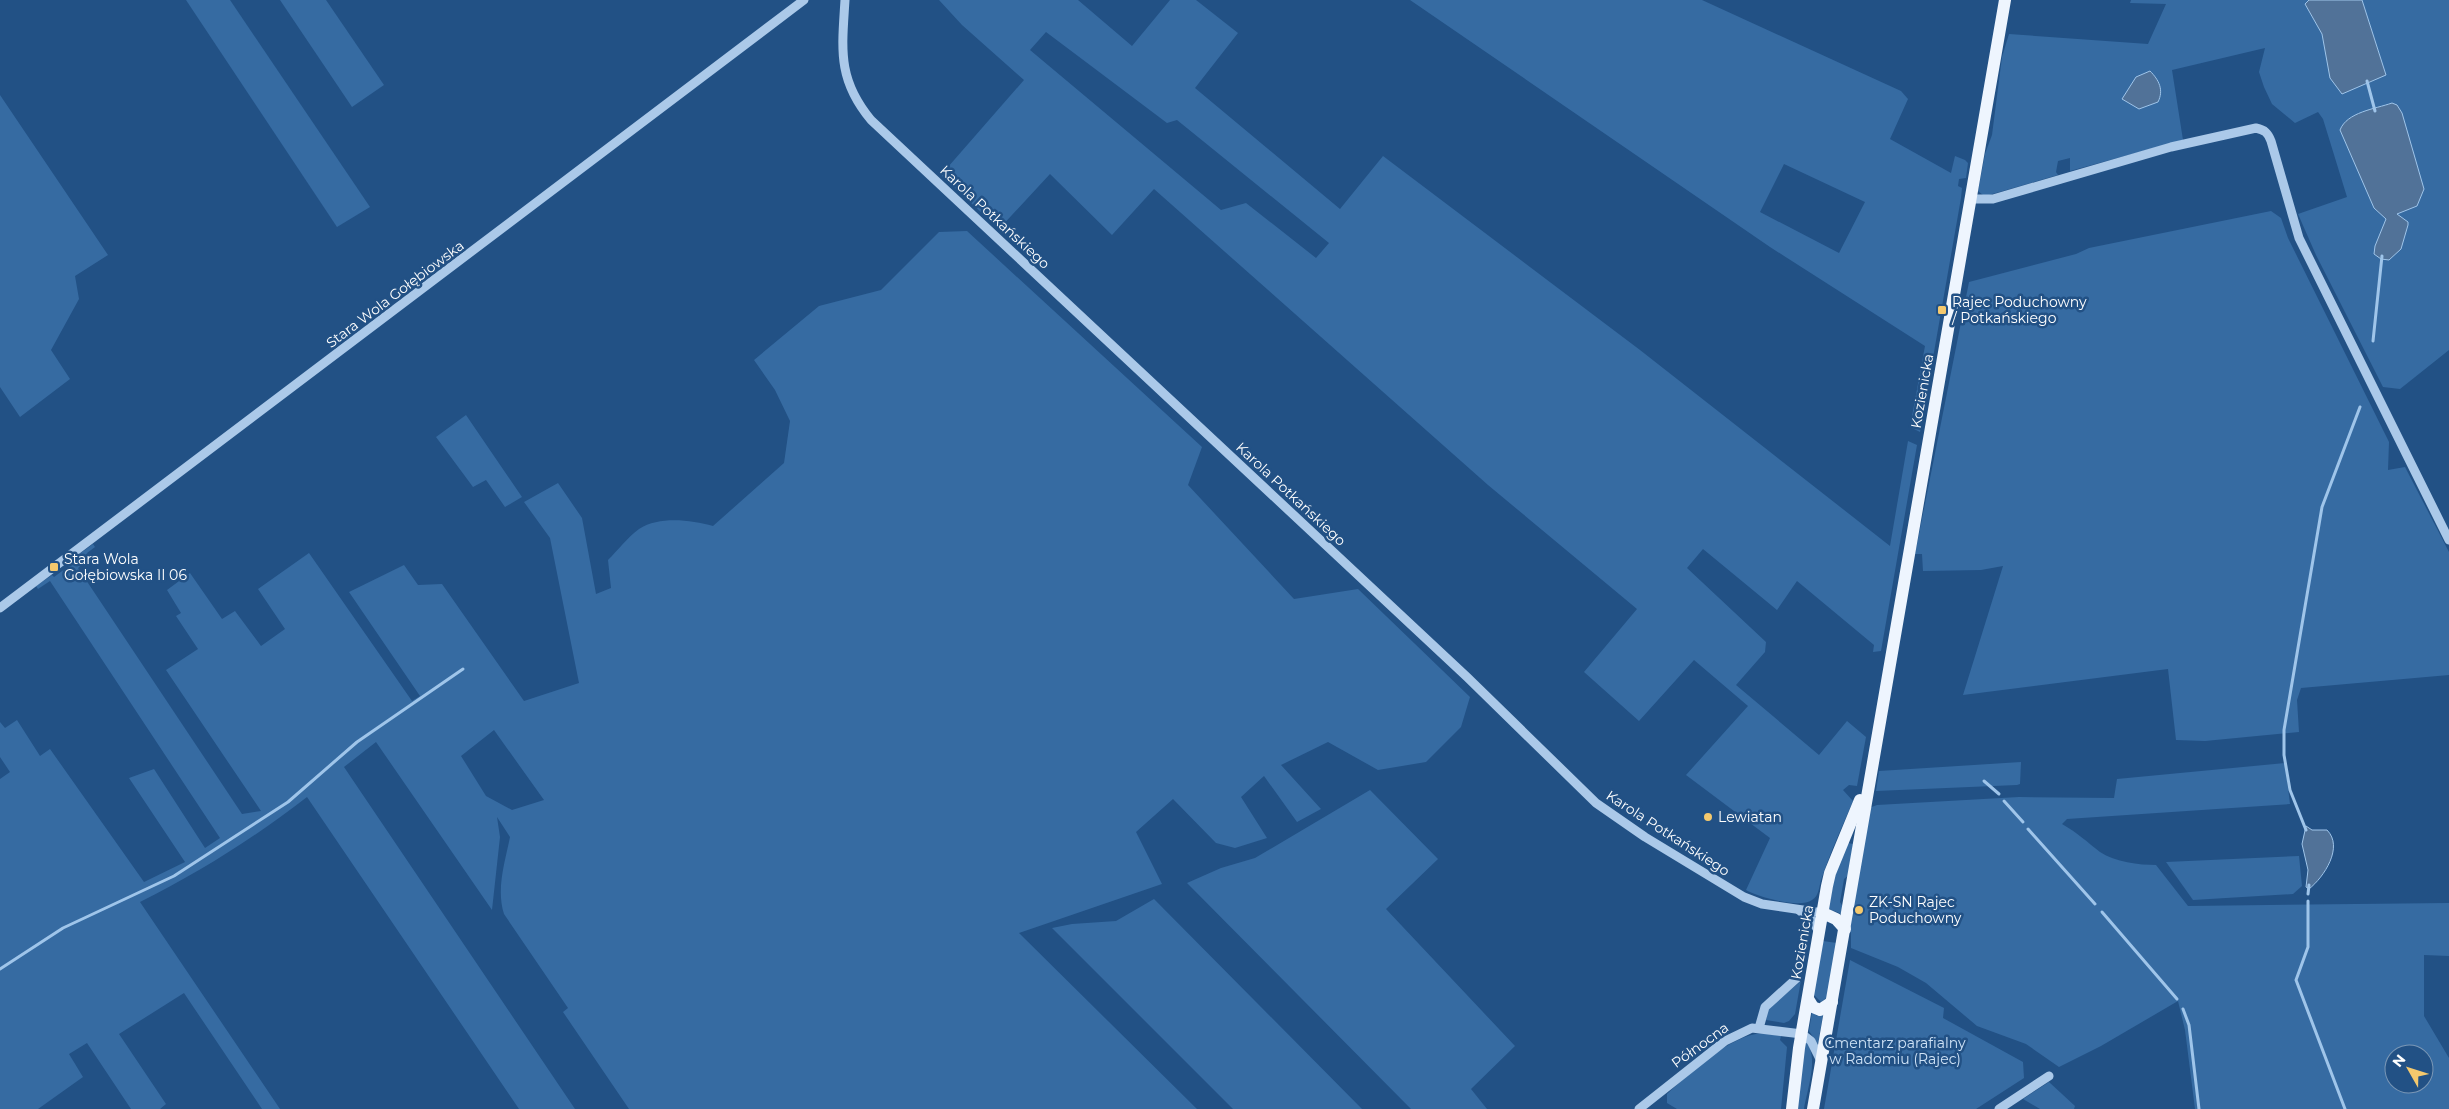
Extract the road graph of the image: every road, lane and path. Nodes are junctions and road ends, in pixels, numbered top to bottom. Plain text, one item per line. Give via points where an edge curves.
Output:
1 (804, 0) edge
2 (845, 0) edge
3 (2005, 0) edge
4 (1971, 200) junction
5 (2449, 540) edge
6 (0, 608) edge
7 (1868, 786) junction
8 (1797, 910) junction
9 (1823, 914) junction
10 (1836, 919) junction
11 (1845, 929) junction
12 (1819, 932) junction
13 (1798, 978) dead end
14 (1808, 999) junction
15 (1832, 1002) junction
16 (1759, 1028) junction
17 (1787, 1032) junction
18 (1802, 1034) junction
19 (1799, 1048) junction
20 (1821, 1062) junction
21 (2049, 1076) dead end
22 (1639, 1109) edge
23 (1792, 1109) edge
24 (1813, 1109) edge
25 (1999, 1109) edge

1 - 6 street, Stara Wola Gołębiowska
2 - 8 street, Karola Potkańskiego via 842,57 846,77 863,110 881,130 1467,677 1596,803 1744,897 1762,904
3 - 4 main road, Kozienicka
4 - 5 street via 1993,199 2171,147 2256,128 2263,130 2271,141 2299,238
4 - 7 main road, Kozienicka
7 - 9 main road, Kozienicka via 1830,873
7 - 11 main road, Kozienicka
8 - 9 street, Karola Potkańskiego
8 - 12 street via 1812,920
9 - 10 main road
9 - 12 main road, Kozienicka
10 - 11 main road
10 - 12 main road via 1827,922
11 - 15 main road, Kozienicka
12 - 14 main road, Kozienicka
13 - 16 street via 1765,1007
14 - 15 main road via 1820,1010
14 - 18 main road, Kozienicka
15 - 20 main road, Kozienicka
16 - 17 street, Północna
16 - 22 street, Północna via 1725,1041
17 - 18 street, Północna
17 - 19 street
18 - 19 main road, Kozienicka
18 - 20 street via 1811,1041
19 - 23 main road, Kozienicka
20 - 24 main road, Kozienicka
21 - 25 street

